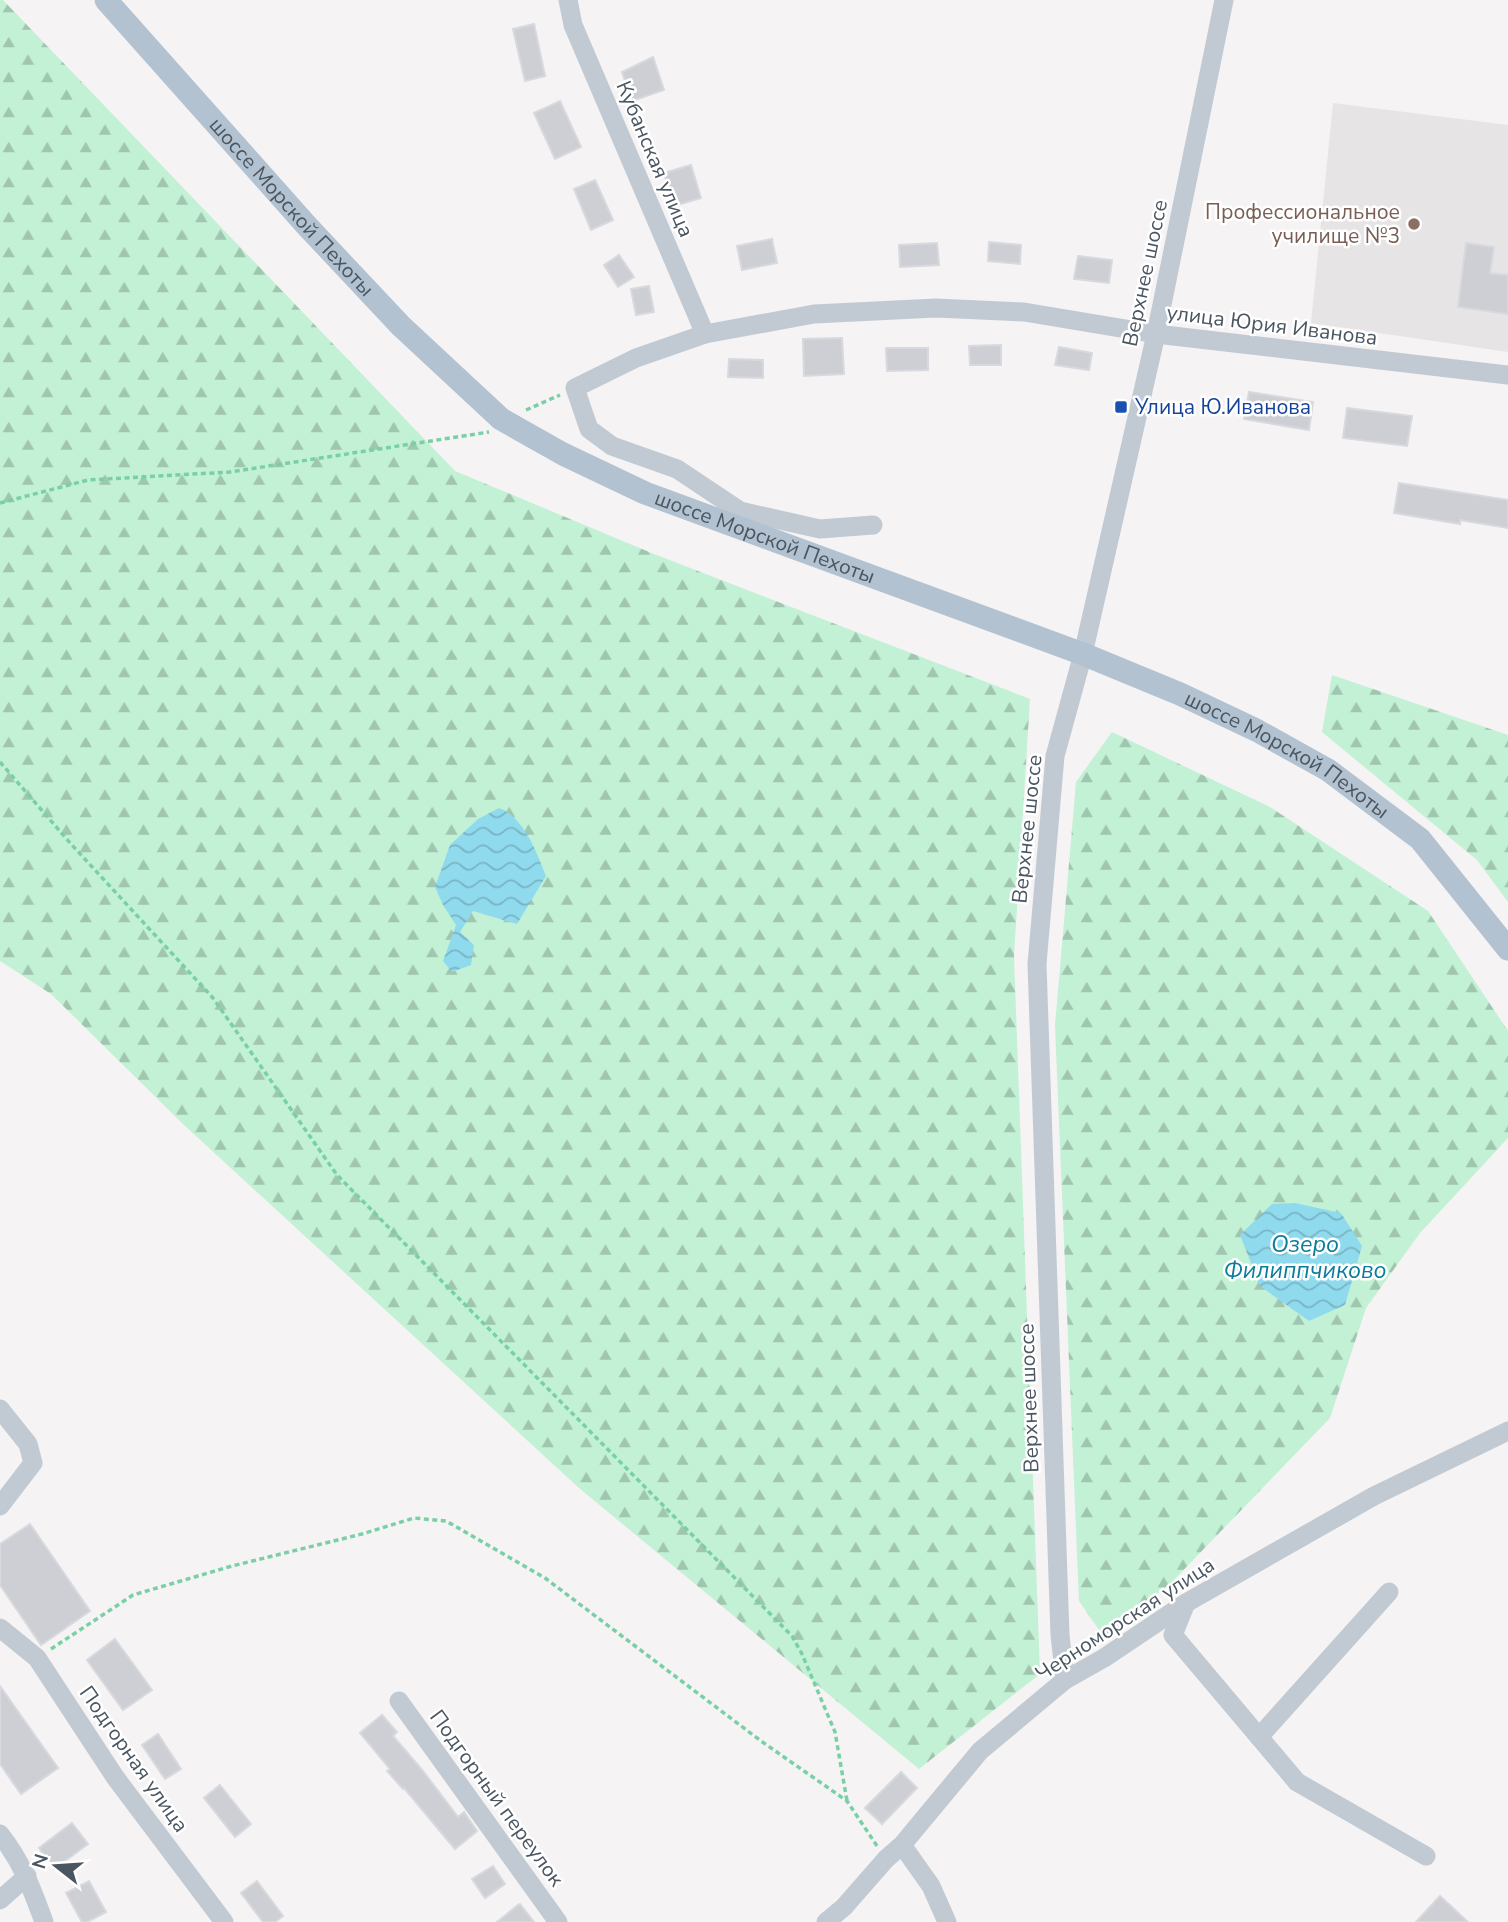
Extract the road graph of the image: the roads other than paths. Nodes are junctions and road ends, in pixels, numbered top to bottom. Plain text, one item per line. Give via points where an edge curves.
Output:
1 (106, 0) edge
2 (568, 0) edge
3 (1224, 0) edge
4 (705, 334) junction
5 (1156, 334) junction
6 (1508, 375) edge
7 (873, 525) dead end
8 (1083, 654) junction
9 (1508, 949) edge
10 (0, 1409) edge
11 (1508, 1431) edge
12 (0, 1506) edge
13 (1389, 1592) dead end
14 (1186, 1603) junction
15 (0, 1628) edge
16 (1065, 1680) junction
17 (400, 1701) dead end
18 (1259, 1737) junction
19 (0, 1834) edge
20 (902, 1845) junction
21 (1426, 1856) dead end
22 (27, 1876) junction
23 (0, 1900) edge
24 (845, 1915) edge
25 (44, 1922) edge
26 (224, 1922) edge
27 (558, 1922) edge
28 (826, 1922) edge
29 (947, 1922) edge

1 - 8 main road, шоссе Морской Пехоты via 401,326 500,419 645,493
2 - 4 street, Кубанская улица via 573,25
3 - 5 street, Верхнее шоссе
4 - 5 street, улица Юрия Иванова via 814,314 936,308 1024,312
4 - 7 street, улица Юрия Иванова via 636,358 575,388 589,429 612,446 677,469 740,510 820,529
5 - 6 street, улица Юрия Иванова
5 - 8 street, Верхнее шоссе
8 - 9 main road, шоссе Морской Пехоты via 1181,694 1328,771 1420,839
8 - 16 street, Верхнее шоссе via 1055,756 1037,964
10 - 12 street via 28,1444 33,1463
11 - 14 street, Черноморская улица via 1374,1496
13 - 18 street
14 - 16 street, Черноморская улица
14 - 18 street via 1173,1635
15 - 26 street, Подгорная улица via 37,1658 115,1777
16 - 20 street, Черноморская улица via 980,1751
17 - 27 street, Подгорный переулок
18 - 21 street via 1297,1782
19 - 22 street
20 - 24 street, Черноморская улица via 886,1859
20 - 29 street via 931,1886
22 - 23 street
22 - 25 street
24 - 28 street, Черноморская улица

